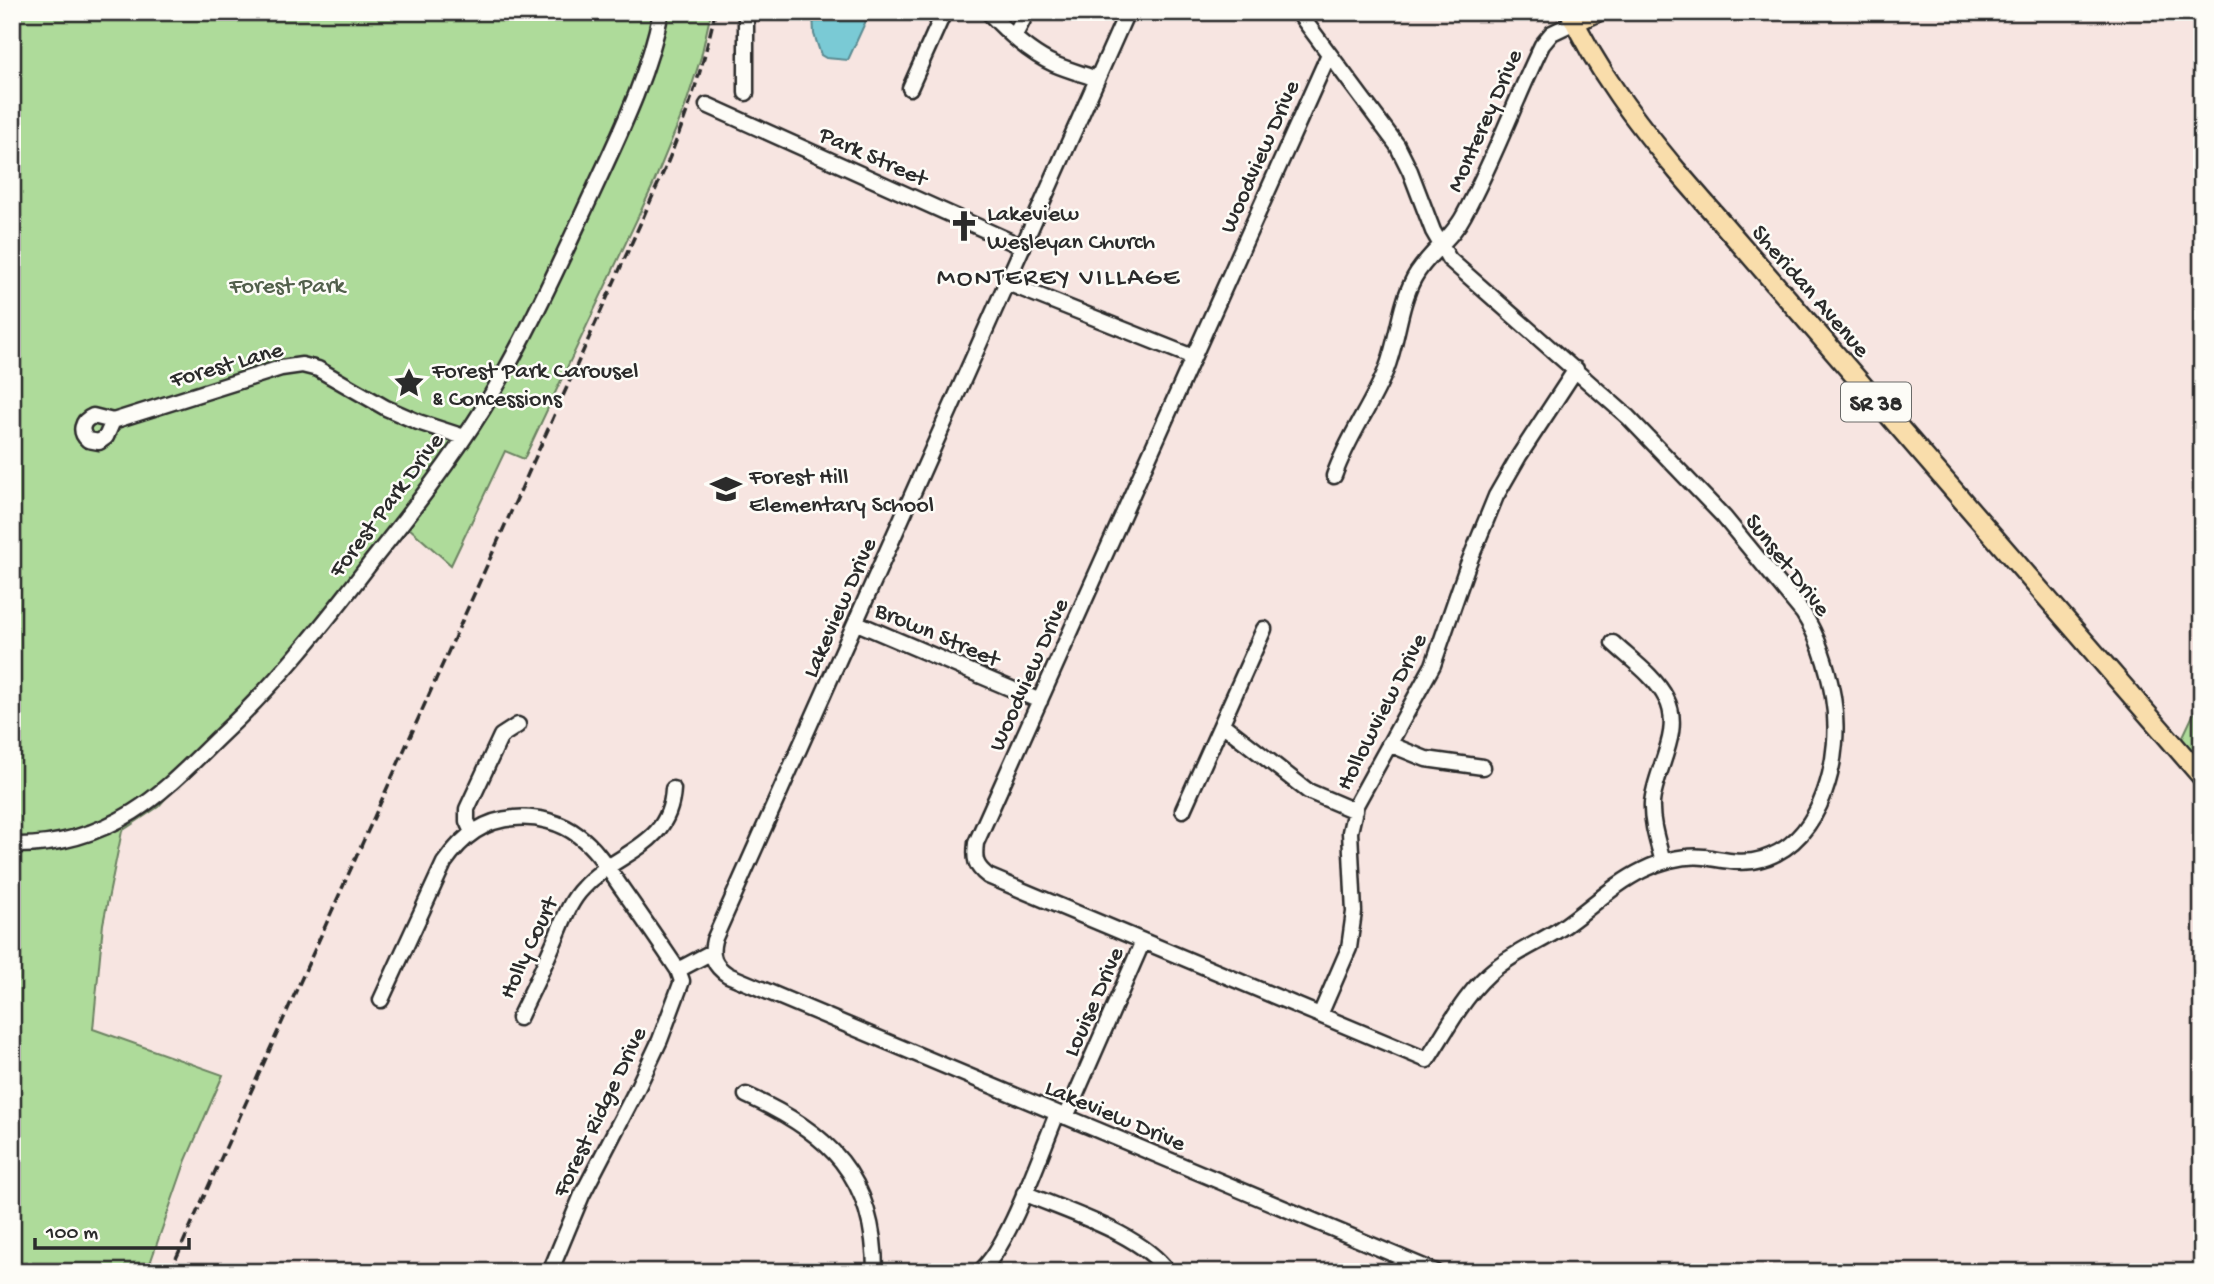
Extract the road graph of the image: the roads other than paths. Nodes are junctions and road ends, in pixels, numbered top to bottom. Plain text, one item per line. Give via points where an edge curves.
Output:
1 (661, 12) edge
2 (746, 12) edge
3 (944, 12) edge
4 (988, 12) edge
5 (1027, 12) edge
6 (1127, 12) edge
7 (1298, 12) edge
8 (1597, 12) edge
9 (1572, 17) edge
10 (1014, 37) junction
11 (1329, 54) junction
12 (1097, 79) junction
13 (910, 88) dead end
14 (746, 93) dead end
15 (707, 105) dead end
16 (1440, 246) junction
17 (1023, 247) junction
18 (1007, 283) junction
19 (1194, 357) junction
20 (1576, 369) junction
21 (113, 421) dead end
22 (464, 437) junction
23 (1334, 475) dead end
24 (857, 623) junction
25 (1264, 629) dead end
26 (1613, 643) dead end
27 (1040, 701) junction
28 (1222, 724) junction
29 (518, 725) dead end
30 (1389, 744) junction
31 (1483, 767) dead end
32 (2202, 777) edge
33 (673, 789) dead end
34 (1183, 810) dead end
35 (1354, 811) junction
36 (472, 832) junction
37 (12, 845) edge
38 (1663, 862) junction
39 (608, 868) junction
40 (1143, 941) junction
41 (712, 952) junction
42 (678, 970) junction
43 (381, 1000) dead end
44 (1320, 1015) junction
45 (519, 1018) dead end
46 (1427, 1060) joint
47 (746, 1095) dead end
48 (1061, 1115) junction
49 (1024, 1193) junction
50 (984, 1270) edge
51 (550, 1272) edge
52 (875, 1272) edge
53 (1168, 1272) edge
54 (1436, 1272) edge

1 - 22 street, Forest Park Drive via 621,131 546,290
2 - 14 street
3 - 13 street
4 - 10 street
5 - 10 street
6 - 12 street, Lakeview Drive
7 - 11 street, Sunset Drive
8 - 9 main road
9 - 16 street, Monterey Drive via 1542,45 1478,189 1462,220
9 - 32 main road, Sheridan Avenue / SR 38 via 1630,112 1678,172
10 - 12 street via 1038,56
11 - 16 street, Sunset Drive via 1397,145
11 - 19 street, Woodview Drive
12 - 17 street, Lakeview Drive
15 - 17 street, Park Street
16 - 20 street, Sunset Drive via 1461,271
16 - 23 street, Monterey Drive via 1423,264 1409,290 1387,367
17 - 18 street, Lakeview Drive
18 - 19 street
18 - 24 street, Lakeview Drive
19 - 27 street, Woodview Drive
20 - 30 street, Hollowview Drive via 1496,496 1433,665
20 - 38 street, Sunset Drive via 1672,461 1794,600 1812,628 1834,698 1835,746 1829,776 1816,813 1793,844 1755,861 1690,857
21 - 22 street, Forest Lane via 302,365 318,369 386,408
22 - 37 street, Forest Park Drive via 309,643 260,697 148,803 112,824 67,841
24 - 27 street, Brown Street
24 - 41 street, Lakeview Drive
25 - 28 street
26 - 38 street via 1661,689 1671,707 1671,734 1652,804
27 - 40 street, Woodview Drive via 976,843 976,864 988,876
28 - 34 street
28 - 35 street via 1308,790
29 - 36 street via 501,736 467,809
30 - 31 street via 1426,760
30 - 35 street, Hollowview Drive
33 - 39 street, Holly Court via 663,824
35 - 44 street, Hollowview Drive via 1350,845 1354,912 1349,948
36 - 39 street via 508,818 556,823 580,836
36 - 43 street via 444,863
38 - 46 street, Sunset Drive via 1624,880 1561,928 1496,967 1464,1002
39 - 42 street
39 - 45 street, Holly Court via 576,896
40 - 44 street, Woodview Drive
40 - 48 street, Louise Drive
41 - 42 street
41 - 48 street, Lakeview Drive via 728,975
42 - 51 street, Forest Ridge Drive via 682,981 660,1040 582,1195
44 - 46 street, Woodview Drive
47 - 52 street via 798,1121 836,1153 852,1175 872,1221
48 - 49 street, Louise Drive
48 - 54 street, Lakeview Drive
49 - 50 street, Louise Drive via 1002,1244
49 - 53 street via 1132,1239

